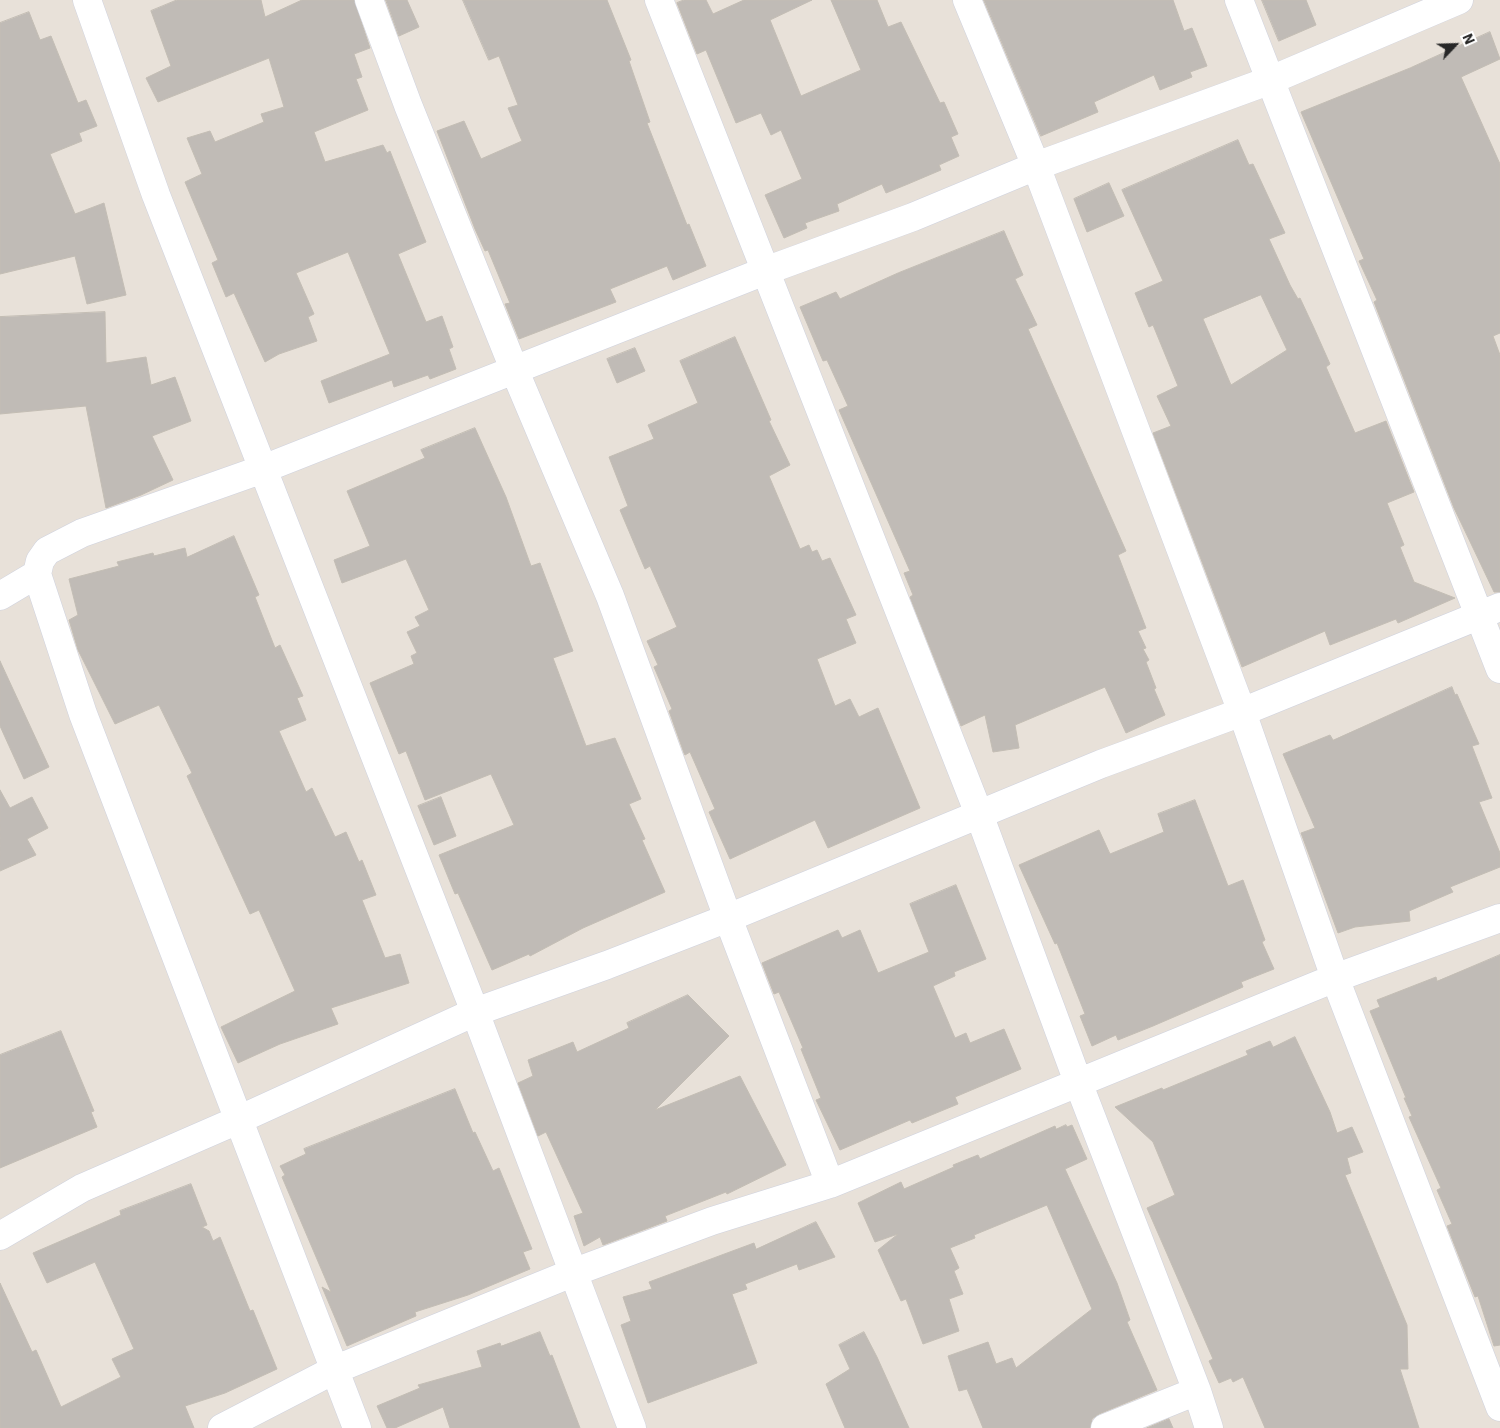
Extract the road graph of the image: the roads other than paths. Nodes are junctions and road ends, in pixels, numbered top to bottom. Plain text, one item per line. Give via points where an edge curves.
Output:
1 (87, 0) edge
2 (369, 0) edge
3 (659, 0) edge
4 (967, 0) edge
5 (1239, 0) edge
6 (1459, 0) edge
7 (1271, 80) junction
8 (1036, 166) junction
9 (765, 271) junction
10 (514, 369) junction
11 (262, 469) junction
12 (38, 574) junction
13 (0, 596) edge
14 (1490, 611) edge
15 (1500, 669) edge
16 (1242, 712) junction
17 (979, 814) junction
18 (728, 918) junction
19 (1500, 918) edge
20 (1335, 978) junction
21 (475, 1012) junction
22 (1078, 1082) junction
23 (238, 1120) junction
24 (830, 1184) junction
25 (0, 1236) edge
26 (572, 1273) junction
27 (334, 1370) junction
28 (1197, 1391) junction
29 (1500, 1407) edge
30 (222, 1428) edge
31 (357, 1428) edge
32 (632, 1428) edge
33 (1105, 1428) edge
34 (1209, 1428) edge

1 - 11 street via 156,195
2 - 10 street
3 - 9 street
4 - 8 street
5 - 7 street
6 - 7 street
7 - 8 street
7 - 14 street
8 - 9 street via 913,217
8 - 16 street
9 - 10 street
9 - 17 street
10 - 11 street
10 - 18 street via 610,596
11 - 12 street via 82,533 47,551 40,561
11 - 21 street
12 - 13 street
12 - 23 street via 83,714
14 - 15 street
14 - 16 street
16 - 17 street via 1101,764
16 - 20 street
17 - 18 street
17 - 22 street
18 - 21 street
18 - 24 street
19 - 20 street
20 - 22 street
20 - 29 street
21 - 23 street
21 - 26 street
22 - 24 street
22 - 28 street
23 - 25 street via 82,1188
23 - 27 street
24 - 26 street via 712,1221
26 - 27 street
26 - 32 street
27 - 30 street
27 - 31 street
28 - 33 street
28 - 34 street

